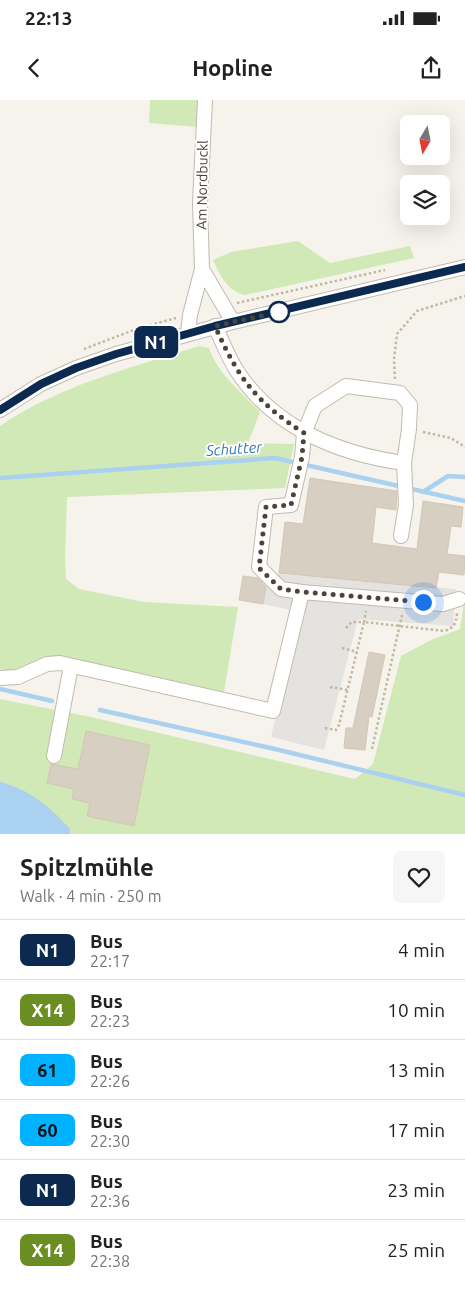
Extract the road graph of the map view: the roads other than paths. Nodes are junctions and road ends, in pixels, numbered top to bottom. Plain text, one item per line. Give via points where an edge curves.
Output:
1 (205, 100) edge
2 (465, 267) edge
3 (202, 270) junction
4 (233, 322) junction
5 (215, 326) junction
6 (188, 333) junction
7 (0, 410) edge
8 (304, 433) junction
9 (404, 463) junction
10 (401, 536) dead end
11 (302, 592) junction
12 (459, 599) road end
13 (71, 666) junction
14 (0, 678) edge
15 (54, 756) dead end

1 - 3 street, Am Nordbuckl via 200,203
2 - 4 street
3 - 4 street
3 - 6 street
4 - 5 street
5 - 6 street
5 - 8 street via 237,371 256,395
6 - 7 street via 76,368 41,384
8 - 9 street via 325,444 375,459
8 - 9 street via 315,406 346,386 400,394 410,405
8 - 11 street via 291,505 266,507 259,568 281,589
9 - 10 street via 406,505
11 - 12 street via 443,604
11 - 13 street via 273,711
13 - 14 street via 47,664 18,678
13 - 15 street

